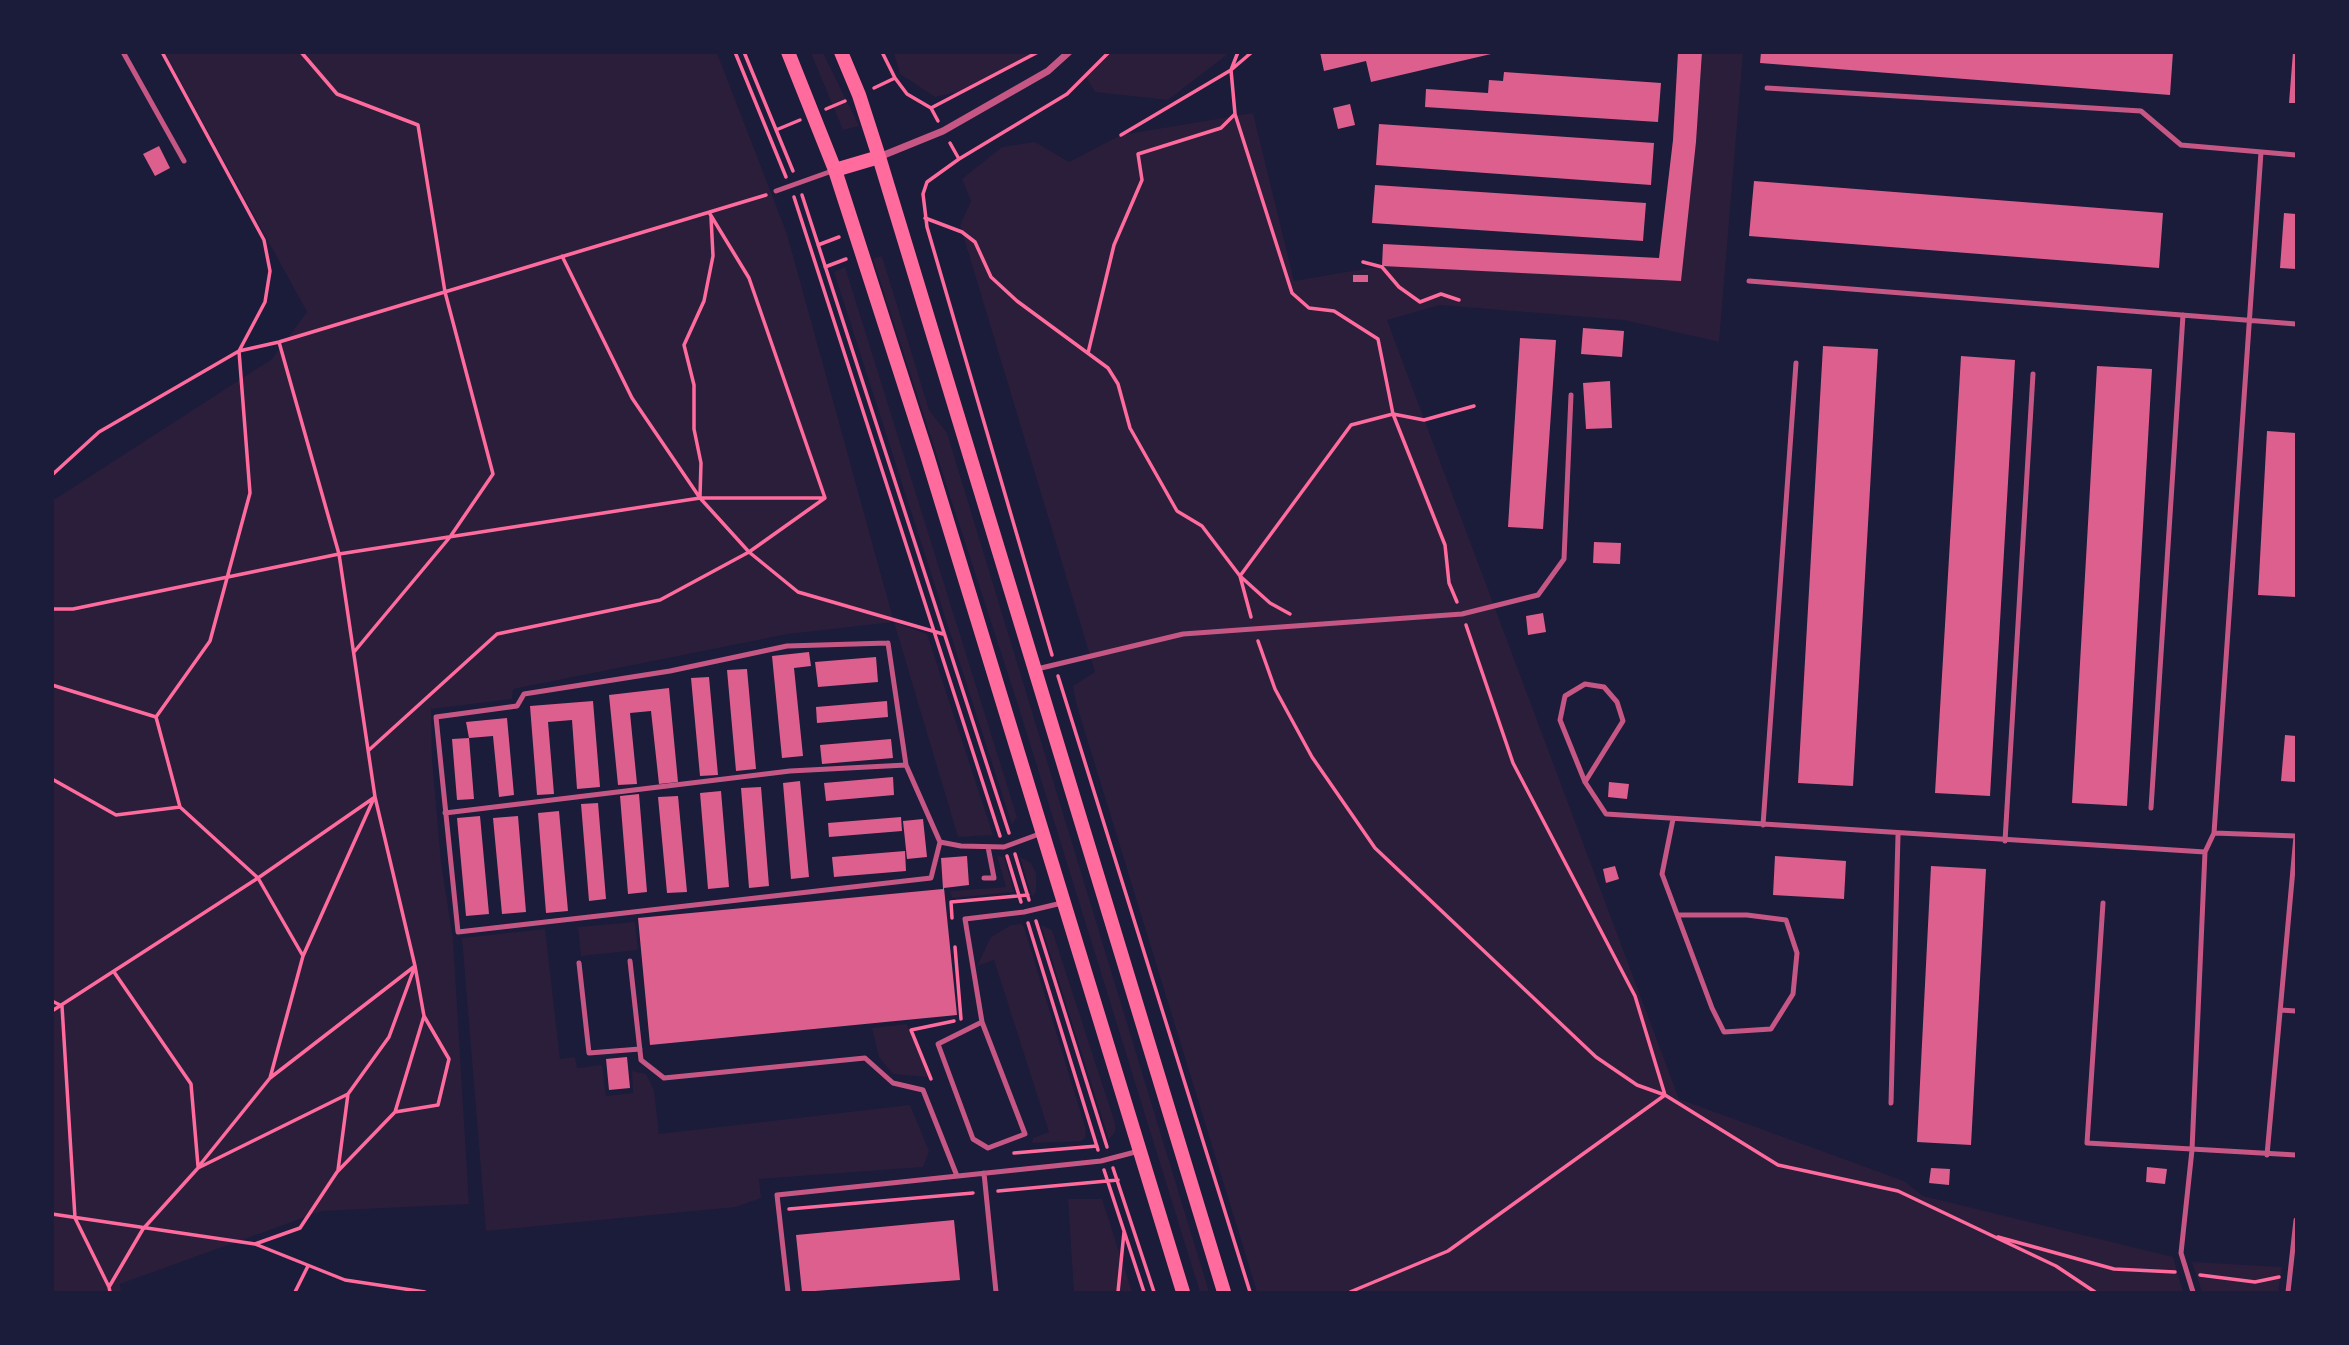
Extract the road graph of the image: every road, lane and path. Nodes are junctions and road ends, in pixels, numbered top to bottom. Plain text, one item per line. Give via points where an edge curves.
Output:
1 (123, 52) edge
2 (162, 52) edge
3 (301, 52) edge
4 (735, 52) edge
5 (744, 52) edge
6 (788, 52) edge
7 (841, 52) edge
8 (882, 52) edge
9 (1038, 52) edge
10 (1069, 52) edge
11 (1109, 52) edge
12 (1238, 52) edge
13 (1252, 52) edge
14 (1231, 69) junction
15 (895, 78) junction
16 (1767, 88) dead end
17 (859, 95) junction
18 (932, 108) junction
19 (814, 114) junction
20 (1235, 114) junction
21 (776, 130) junction
22 (943, 131) junction
23 (1121, 135) dead end
24 (2261, 152) junction
25 (2297, 155) edge
26 (879, 157) junction
27 (959, 159) junction
28 (184, 161) dead end
29 (835, 170) junction
30 (798, 183) junction
31 (790, 186) junction
32 (776, 191) joint
33 (710, 214) junction
34 (925, 218) junction
35 (562, 256) junction
36 (1363, 262) dead end
37 (1749, 281) dead end
38 (445, 292) junction
39 (1460, 300) dead end
40 (2182, 315) junction
41 (2250, 320) junction
42 (2297, 324) edge
43 (279, 342) junction
44 (239, 351) junction
45 (1088, 353) junction
46 (1796, 363) dead end
47 (2033, 374) dead end
48 (1571, 395) dead end
49 (1474, 406) dead end
50 (1393, 414) junction
51 (52, 475) edge
52 (700, 498) junction
53 (825, 498) junction
54 (450, 537) junction
55 (749, 552) junction
56 (339, 554) junction
57 (1240, 576) junction
58 (226, 577) junction
59 (52, 609) edge
60 (1462, 614) junction
61 (1310, 625) junction
62 (1254, 629) junction
63 (934, 630) junction
64 (943, 634) junction
65 (354, 652) junction
66 (1055, 664) junction
67 (1037, 670) junction
68 (52, 685) edge
69 (156, 717) junction
70 (369, 750) junction
71 (906, 765) junction
72 (52, 779) edge
73 (1586, 782) junction
74 (375, 797) junction
75 (180, 807) junction
76 (2151, 808) dead end
77 (445, 813) junction
78 (1673, 818) junction
79 (1763, 825) junction
80 (1044, 832) junction
81 (2214, 833) junction
82 (1898, 835) junction
83 (2296, 836) edge
84 (2005, 841) junction
85 (940, 842) junction
86 (1012, 845) junction
87 (988, 847) junction
88 (1004, 847) junction
89 (2205, 852) junction
90 (258, 878) junction
91 (984, 878) dead end
92 (1065, 902) junction
93 (2103, 903) dead end
94 (1032, 909) junction
95 (1024, 912) junction
96 (1678, 915) junction
97 (303, 956) junction
98 (629, 961) dead end
99 (579, 963) dead end
100 (415, 966) junction
101 (114, 972) junction
102 (52, 1001) edge
103 (62, 1006) junction
104 (2280, 1010) junction
105 (52, 1011) edge
106 (2297, 1012) edge
107 (424, 1016) junction
108 (982, 1021) junction
109 (640, 1049) junction
110 (270, 1078) junction
111 (348, 1094) junction
112 (1665, 1095) junction
113 (1891, 1103) dead end
114 (395, 1112) junction
115 (2192, 1150) junction
116 (1142, 1151) junction
117 (2267, 1155) junction
118 (2297, 1155) edge
119 (1110, 1159) junction
120 (1101, 1161) junction
121 (198, 1168) junction
122 (337, 1172) junction
123 (984, 1173) junction
124 (957, 1176) junction
125 (1118, 1180) junction
126 (1109, 1181) junction
127 (985, 1192) junction
128 (779, 1210) junction
129 (52, 1214) edge
130 (75, 1218) junction
131 (2297, 1220) edge
132 (143, 1229) junction
133 (1124, 1230) junction
134 (1989, 1235) junction
135 (255, 1244) junction
136 (308, 1266) junction
137 (2187, 1274) junction
138 (2290, 1275) junction
139 (109, 1291) edge
140 (295, 1293) edge
141 (425, 1293) edge
142 (788, 1293) edge
143 (996, 1293) edge
144 (1118, 1293) edge
145 (1144, 1293) edge
146 (1154, 1293) edge
147 (1183, 1293) edge
148 (1224, 1293) edge
149 (1250, 1293) edge
150 (1350, 1293) edge
151 (2095, 1293) edge
152 (2193, 1293) edge
153 (2288, 1293) edge

1 - 28 lane
2 - 44 path via 264,240 270,271 265,302
3 - 38 path via 337,94 418,125
4 - 31 path
5 - 21 path
6 - 19 main road
7 - 17 main road
8 - 15 path
9 - 18 path
10 - 22 street via 1048,71
11 - 27 path via 1067,94
12 - 14 path
13 - 14 path
14 - 20 path
14 - 23 path
15 - 17 path
15 - 18 path via 907,94
16 - 24 lane via 2141,111 2181,145
17 - 19 path
17 - 26 main road
18 - 22 path
19 - 21 path
19 - 29 main road
20 - 45 path via 1221,128 1138,154 1142,180 1114,245
20 - 50 path via 1292,293 1309,308 1334,311 1378,339
21 - 30 path
22 - 26 street
22 - 27 path
24 - 25 lane
24 - 41 lane
26 - 29 main road
26 - 67 main road
27 - 34 path via 927,182
29 - 30 lane
29 - 80 main road
30 - 31 lane
30 - 64 path
31 - 32 lane
31 - 63 path
32 - 33 path
33 - 35 path
33 - 52 path via 713,256 704,301 684,345 694,385
33 - 53 path via 749,278
34 - 45 path via 975,242 991,277 1017,302
34 - 66 path
35 - 38 path
35 - 52 path via 632,398
36 - 39 path via 1382,267 1420,302 1441,295
37 - 40 lane
38 - 43 path
38 - 54 path via 493,474
40 - 41 lane
40 - 76 lane
41 - 42 lane
41 - 81 lane
43 - 44 path
43 - 56 path
44 - 51 path via 99,432
44 - 58 path via 250,493
45 - 57 path via 1108,368 1118,384 1130,428 1178,511 1202,526
46 - 79 lane
47 - 84 lane
48 - 60 lane via 1564,559 1538,595
49 - 50 path via 1424,420
50 - 57 path via 1352,425
50 - 60 path via 1444,545 1449,583
52 - 53 path
52 - 54 path
52 - 55 path
53 - 55 path
54 - 56 path
54 - 65 path
55 - 63 path via 798,592
55 - 70 path via 660,600 497,634
56 - 58 path
56 - 65 path
57 - 61 path via 1270,603
57 - 62 path
58 - 59 path via 73,609
58 - 69 path via 210,641
60 - 61 lane
60 - 112 path via 1513,763 1635,996
61 - 62 lane
62 - 66 lane via 1183,634
62 - 112 path via 1275,689 1312,757 1375,848 1597,1058 1637,1085
63 - 64 path
63 - 88 path
64 - 86 path
65 - 70 path
66 - 67 lane
66 - 149 path
67 - 148 main road
68 - 69 path
69 - 75 path
70 - 74 path
71 - 77 lane via 790,771
71 - 77 lane via 888,643 787,646 670,671 524,694 517,706 436,717
71 - 85 lane
72 - 75 path via 116,815
73 - 73 lane via 1623,721 1617,702 1604,687 1585,684 1565,696 1560,720
73 - 78 lane via 1606,814
74 - 90 path
74 - 97 path
74 - 100 path
75 - 90 path
77 - 85 lane via 458,932 930,878
78 - 79 lane
78 - 96 lane via 1662,874
79 - 82 lane
80 - 86 lane
80 - 92 main road
81 - 83 lane
81 - 89 lane
82 - 84 lane
82 - 113 lane
83 - 104 lane
84 - 89 lane
85 - 87 lane
86 - 88 lane
86 - 94 path
87 - 88 lane
87 - 91 lane via 994,878
88 - 95 path
89 - 115 lane
90 - 97 path
90 - 101 path
92 - 94 lane
92 - 116 main road
93 - 115 lane via 2087,1143
94 - 95 lane
94 - 119 path
95 - 108 lane via 965,919
95 - 120 path
96 - 96 lane via 1724,1031 1771,1028 1793,994 1797,953 1786,920
97 - 110 path
98 - 109 lane
99 - 109 lane via 589,1054
100 - 107 path
100 - 110 path
100 - 111 path via 389,1037
101 - 103 path
101 - 121 path via 191,1084
102 - 103 path
103 - 105 path
103 - 130 path
104 - 106 lane
104 - 117 lane
107 - 114 path
107 - 114 path via 449,1059 438,1105
108 - 108 lane via 1025,1134 988,1148 973,1139 938,1044
109 - 124 lane via 641,1060 664,1078 865,1058 893,1083 923,1090
110 - 121 path
111 - 121 path
111 - 122 path
112 - 134 path via 1778,1165 1898,1191
112 - 150 path via 1448,1251
114 - 122 path
115 - 117 lane
115 - 137 lane via 2181,1254
116 - 119 lane
116 - 147 main road
117 - 118 lane
119 - 120 lane
119 - 125 path
120 - 123 lane
120 - 126 path
121 - 132 path
122 - 135 path via 300,1228
123 - 124 lane
123 - 127 lane
124 - 128 lane via 777,1195
125 - 126 path
125 - 146 path
126 - 127 path
126 - 133 path
127 - 128 path
127 - 143 lane
128 - 142 lane
129 - 130 path
130 - 132 path
130 - 139 path
131 - 138 lane
132 - 135 path
132 - 139 path
133 - 144 path
133 - 145 path
134 - 137 path via 2114,1269
134 - 151 path via 2056,1266
135 - 136 path
136 - 140 path
136 - 141 path via 345,1280
137 - 138 path via 2255,1282
137 - 152 lane
138 - 153 lane

